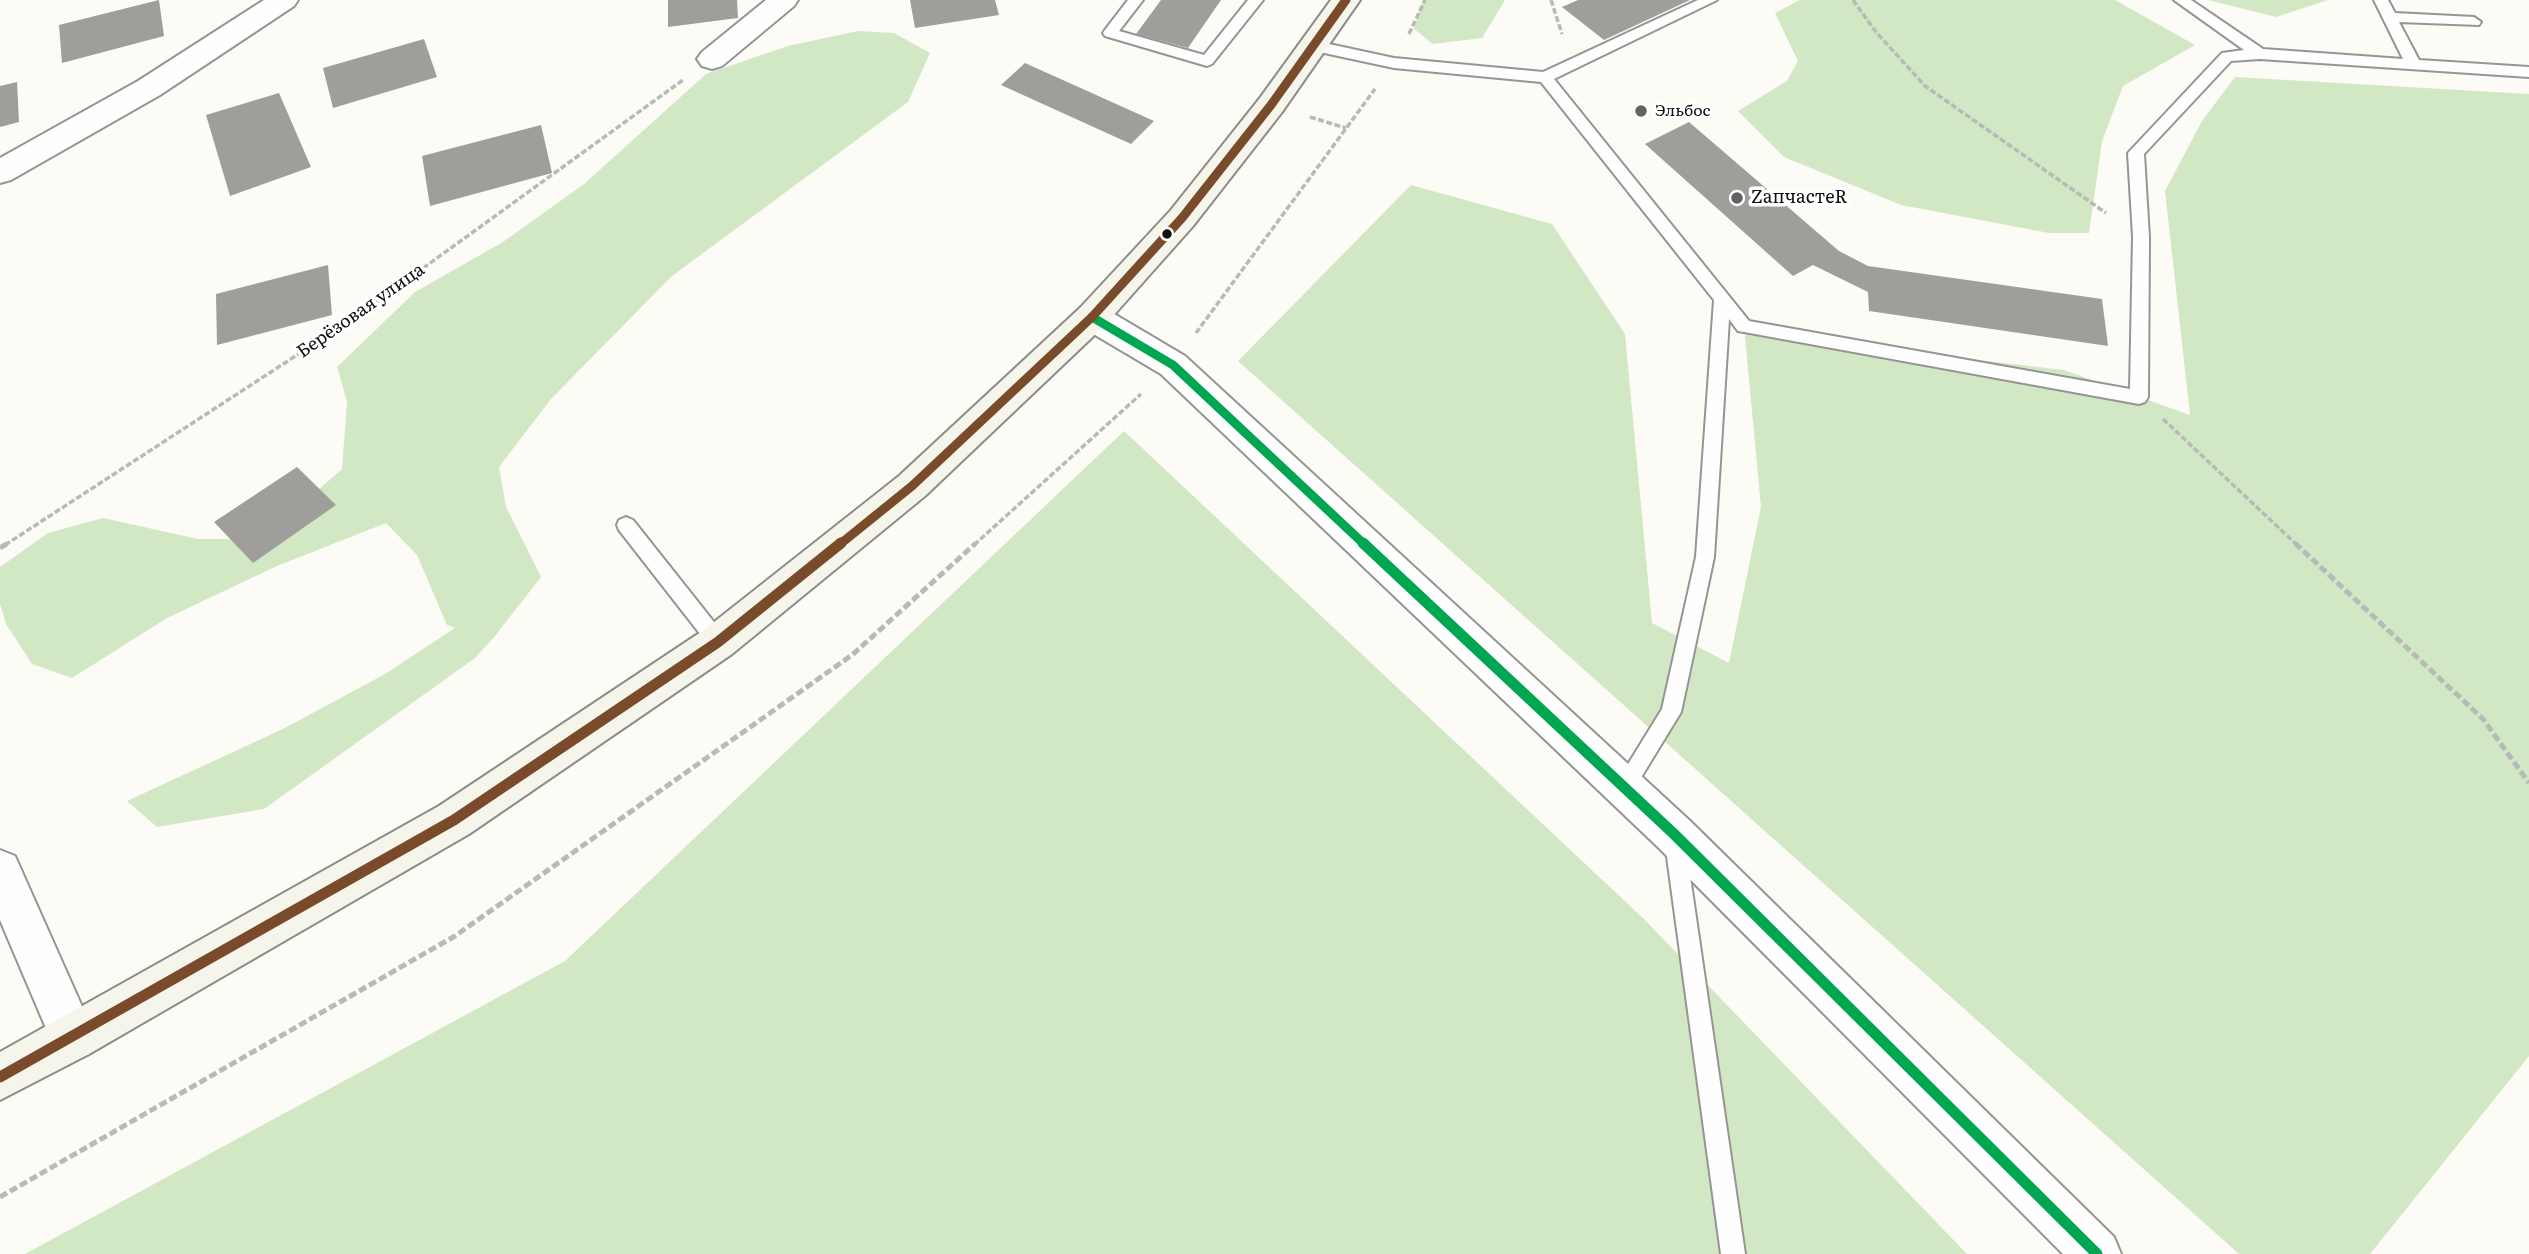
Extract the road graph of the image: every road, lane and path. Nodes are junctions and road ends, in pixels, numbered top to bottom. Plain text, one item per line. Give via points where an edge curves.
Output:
1 (284, 0) edge
2 (784, 0) edge
3 (1136, 0) edge
4 (1256, 0) edge
5 (1346, 0) edge
6 (1425, 0) edge
7 (1710, 0) edge
8 (1853, 0) edge
9 (2180, 0) edge
10 (2381, 0) edge
11 (2390, 17) junction
12 (2474, 22) dead end
13 (1315, 46) junction
14 (2260, 54) junction
15 (712, 59) joint
16 (1394, 63) junction
17 (2414, 65) junction
18 (2529, 72) edge
19 (1545, 77) junction
20 (0, 172) edge
21 (2141, 237) junction
22 (1722, 299) junction
23 (1092, 317) junction
24 (1173, 365) junction
25 (2139, 397) junction
26 (626, 525) dead end
27 (0, 548) edge
28 (718, 642) junction
29 (2529, 783) edge
30 (1624, 787) junction
31 (1674, 834) junction
32 (0, 870) edge
33 (73, 1038) junction
34 (0, 1077) edge
35 (0, 1197) edge
36 (1733, 1254) edge
37 (2097, 1254) edge

1 - 20 street via 149,88
2 - 15 street
3 - 4 lane via 1110,33 1207,61
5 - 13 main road
6 - 16 path
7 - 19 lane
8 - 21 path via 1925,86
9 - 14 lane
10 - 11 lane
11 - 12 lane
11 - 17 lane
13 - 16 lane
13 - 23 main road via 1182,218
14 - 17 lane
14 - 21 lane via 2227,55 2136,153
15 - 27 path, Берёзовая улица via 356,316
16 - 19 lane
16 - 24 path
17 - 18 lane
19 - 22 lane
21 - 25 lane
22 - 25 lane via 1744,326
22 - 30 lane via 1705,557 1671,712
23 - 24 street
23 - 28 main road via 912,486
24 - 30 street
24 - 35 path via 852,654 455,936
25 - 29 path via 2483,719
26 - 28 lane
28 - 33 main road via 454,820
30 - 31 street
31 - 36 lane
31 - 37 street
32 - 33 street
33 - 34 main road

